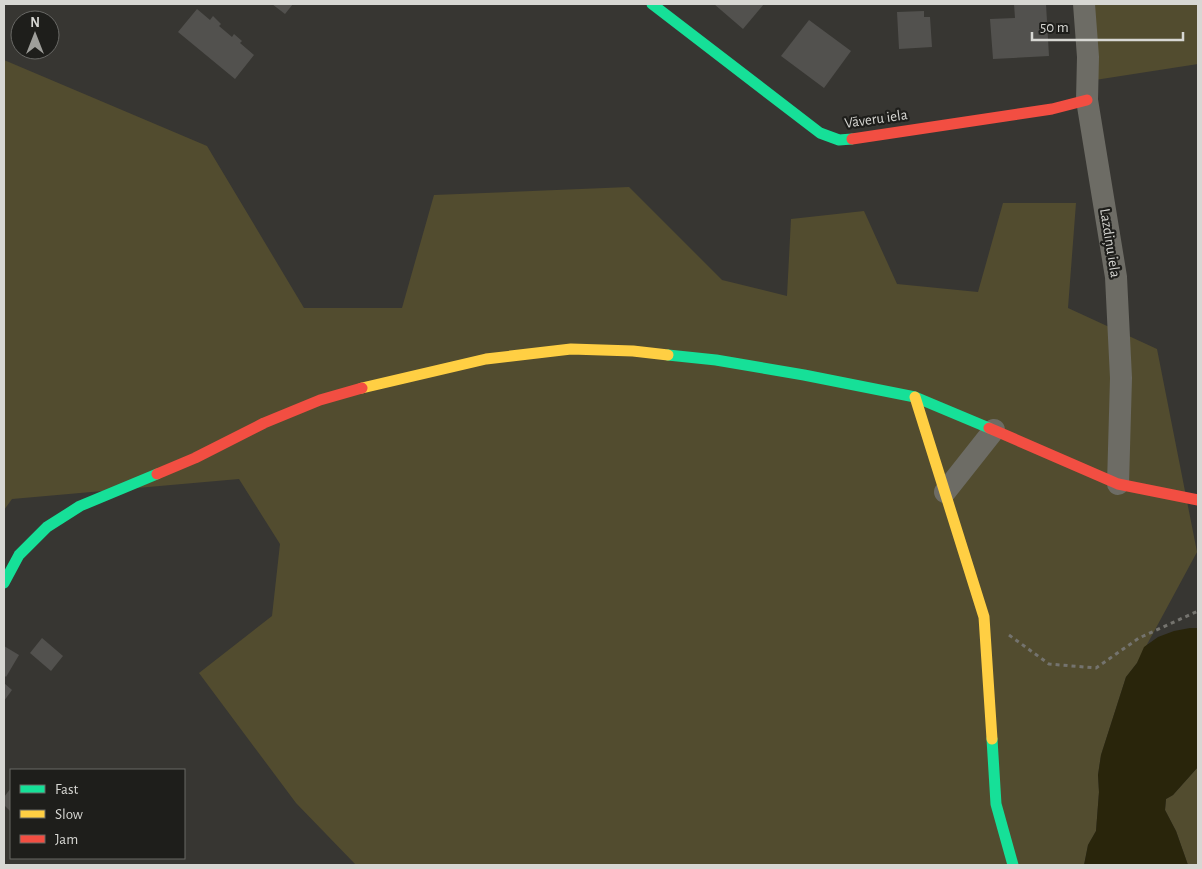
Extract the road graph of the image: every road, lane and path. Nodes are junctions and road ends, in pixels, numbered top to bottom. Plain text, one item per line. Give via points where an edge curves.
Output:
1 (652, 4) edge
2 (1084, 4) edge
3 (1088, 100) junction
4 (915, 397) junction
5 (994, 430) junction
6 (1118, 484) junction
7 (945, 492) junction
8 (1198, 500) edge
9 (4, 583) edge
10 (1198, 611) edge
11 (984, 617) junction
12 (1013, 865) edge

1 - 3 street, Vāveru iela via 820,134 839,140
2 - 3 street, Lazdiņu iela
3 - 6 street, Lazdiņu iela via 1116,277 1121,378
4 - 5 street
4 - 7 street
4 - 9 street via 716,360 633,350 571,349 486,359 320,400 264,423 195,458 80,506 47,526 19,555
5 - 6 street
5 - 7 street
6 - 8 street
7 - 11 street
10 - 11 path via 1139,638 1096,668 1049,664
11 - 12 street via 996,804

